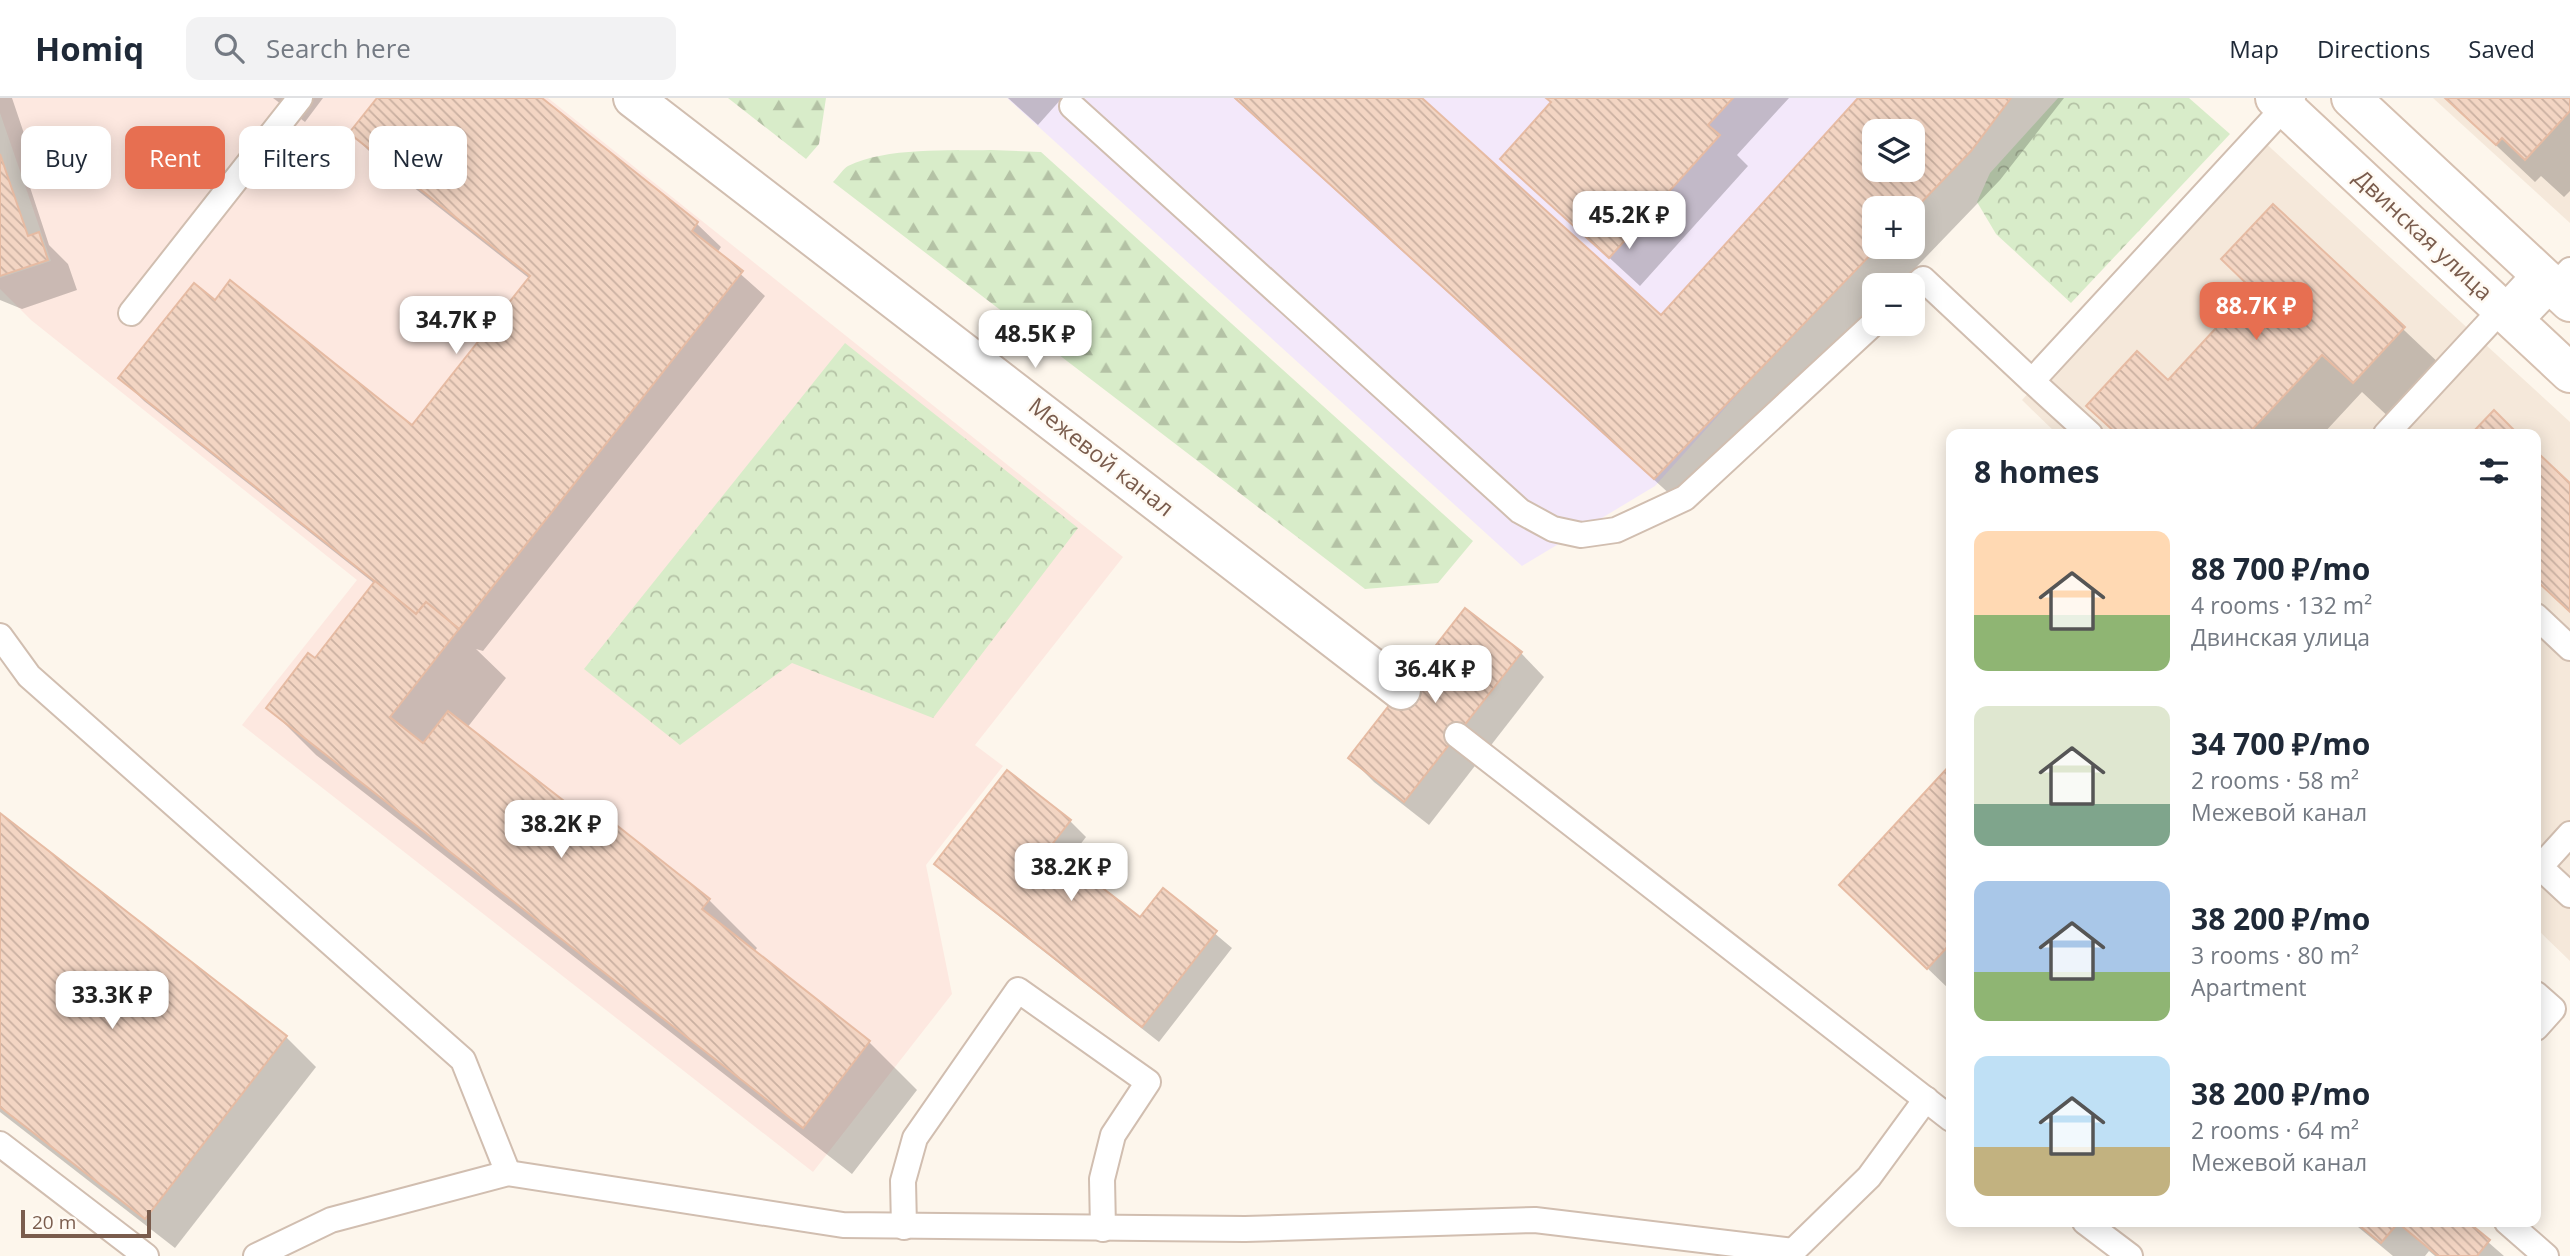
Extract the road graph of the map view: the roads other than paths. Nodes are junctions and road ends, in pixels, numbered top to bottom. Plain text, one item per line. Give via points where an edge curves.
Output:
1 (300, 98) edge
2 (633, 98) edge
3 (2351, 98) edge
4 (2284, 101) edge
5 (1072, 106) dead end
6 (1925, 281) edge
7 (2558, 283) edge
8 (131, 313) dead end
9 (2509, 316) junction
10 (1862, 334) edge
11 (2570, 373) edge
12 (2032, 381) junction
13 (2085, 429) edge
14 (2391, 429) edge
15 (2541, 621) edge
16 (0, 636) edge
17 (2570, 648) edge
18 (1401, 690) dead end
19 (1457, 735) dead end
20 (2570, 834) edge
21 (2541, 866) edge
22 (2541, 868) edge
23 (2570, 895) edge
24 (2541, 998) edge
25 (2541, 1022) edge
26 (1926, 1099) junction
27 (1946, 1115) edge
28 (0, 1144) edge
29 (508, 1173) junction
30 (904, 1227) junction
31 (2092, 1227) edge
32 (2513, 1227) edge
33 (1103, 1229) junction
34 (1792, 1254) edge
35 (146, 1256) edge
36 (256, 1256) edge
37 (2130, 1256) edge
38 (2546, 1256) edge

1 - 8 lane
2 - 18 street, Межевой канал
3 - 7 street
4 - 9 street, Двинская улица
4 - 12 lane
5 - 10 lane via 1520,511 1553,529 1581,535 1616,530 1685,498
6 - 12 lane
7 - 9 lane
9 - 11 street, Двинская улица
9 - 14 lane
12 - 13 lane
15 - 17 lane
16 - 29 lane via 29,676 463,1060
19 - 26 lane
20 - 21 lane
22 - 23 lane
24 - 25 lane via 2553,1009
26 - 27 lane
26 - 34 lane via 1869,1177
28 - 35 lane
29 - 30 lane via 843,1225
29 - 36 lane via 331,1220
30 - 33 lane
30 - 33 lane via 903,1181 915,1138 1018,990 1148,1082 1113,1135 1102,1179
31 - 37 lane
32 - 38 lane
33 - 34 lane via 1535,1220

